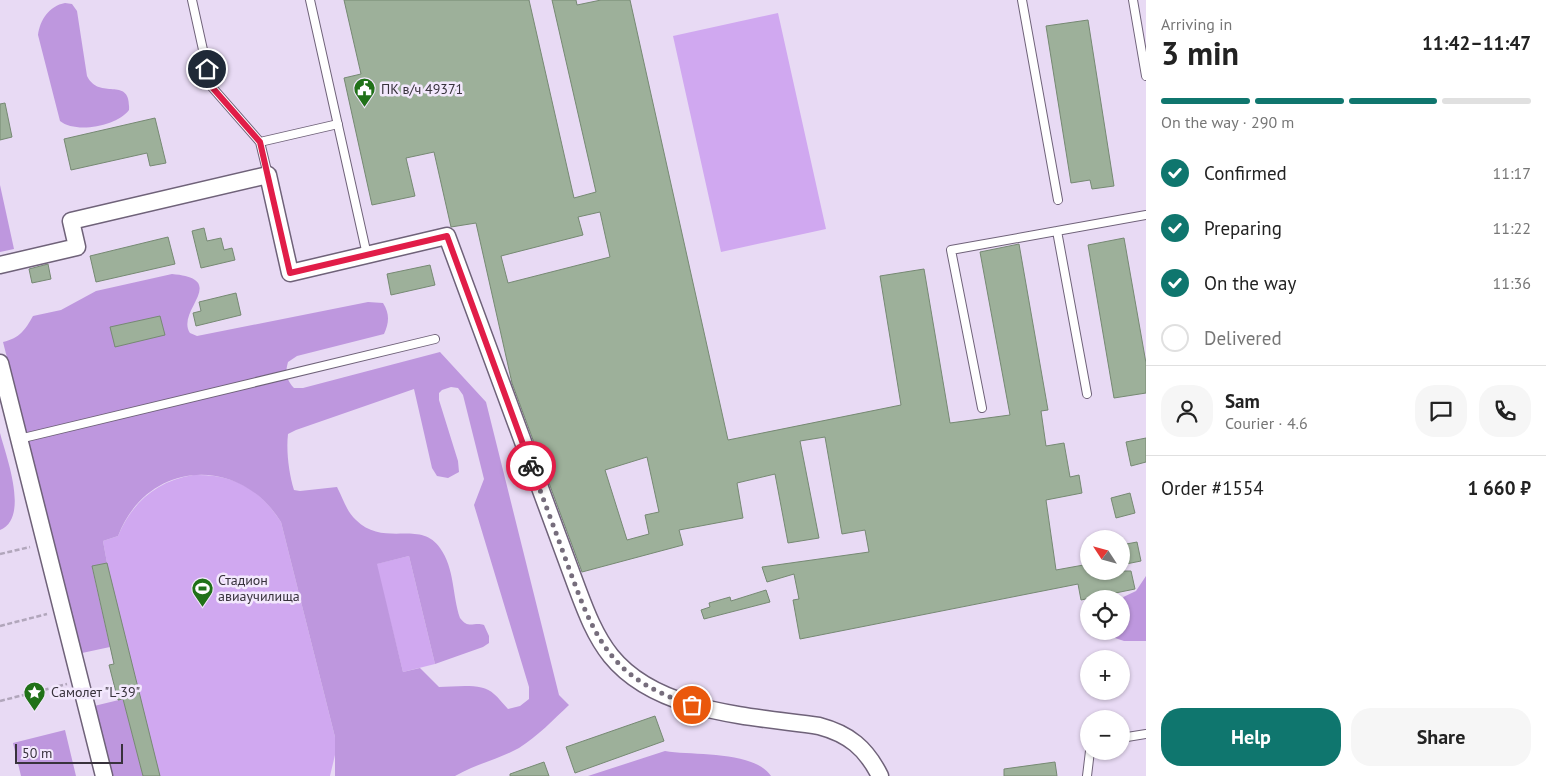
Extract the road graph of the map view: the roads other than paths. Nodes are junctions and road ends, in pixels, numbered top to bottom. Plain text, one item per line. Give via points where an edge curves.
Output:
1 (192, 0) edge
2 (310, 0) edge
3 (1022, 0) edge
4 (1133, 0) edge
5 (1146, 76) edge
6 (338, 124) junction
7 (260, 142) junction
8 (268, 175) junction
9 (1058, 200) dead end
10 (1146, 216) edge
11 (1057, 231) junction
12 (367, 255) junction
13 (0, 265) edge
14 (435, 339) dead end
15 (1, 367) edge
16 (1087, 394) dead end
17 (982, 408) dead end
18 (19, 439) junction
19 (1146, 734) edge
20 (1130, 737) edge
21 (1089, 760) edge
22 (104, 776) edge
23 (880, 776) edge
24 (1087, 776) edge

1 - 7 lane via 211,86
2 - 6 lane
3 - 9 lane
4 - 5 lane
6 - 7 lane
6 - 12 lane
7 - 8 lane
8 - 12 street via 290,273
8 - 13 street via 71,221 77,246
10 - 11 lane
11 - 16 lane
11 - 17 lane via 951,250
12 - 23 street via 447,236 580,596 612,657 649,687 676,700 834,730 868,754
14 - 18 lane
15 - 18 street
18 - 22 street
19 - 20 lane
21 - 24 lane

